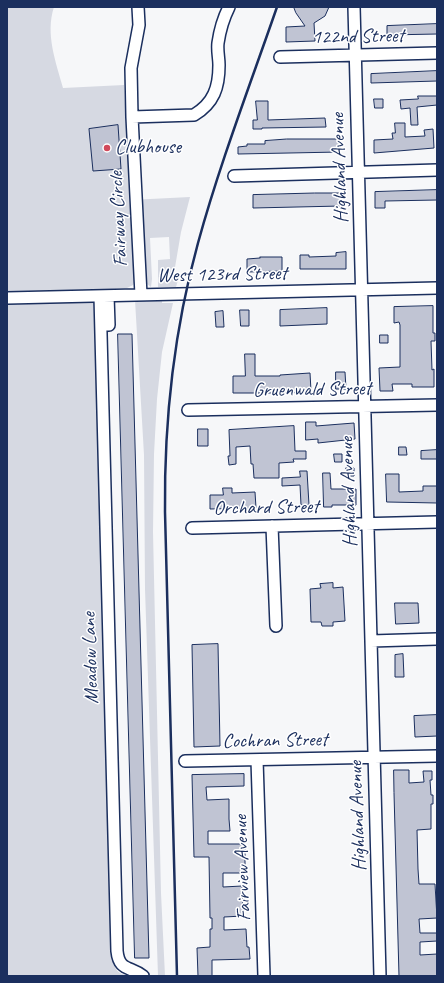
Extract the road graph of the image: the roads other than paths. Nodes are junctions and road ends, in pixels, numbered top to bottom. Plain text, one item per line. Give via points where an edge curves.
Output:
1 (138, 7) edge
2 (229, 7) edge
3 (354, 7) edge
4 (437, 53) edge
5 (355, 55) junction
6 (280, 57) dead end
7 (132, 117) junction
8 (437, 170) edge
9 (358, 172) junction
10 (234, 176) dead end
11 (437, 288) edge
12 (362, 290) junction
13 (141, 295) junction
14 (104, 296) junction
15 (7, 298) edge
16 (437, 405) edge
17 (365, 407) junction
18 (188, 410) dead end
19 (437, 522) edge
20 (368, 523) junction
21 (272, 526) junction
22 (192, 528) dead end
23 (276, 626) dead end
24 (437, 639) edge
25 (371, 641) junction
26 (437, 756) edge
27 (374, 757) junction
28 (257, 760) junction
29 (185, 761) dead end
30 (143, 976) edge
31 (264, 976) edge
32 (380, 976) edge

1 - 7 street, Fairway Circle via 139,25 131,68
2 - 7 street via 222,22 218,44 218,82 211,102 194,115
3 - 5 street, Highland Avenue
4 - 5 street, 122nd Street
5 - 6 street, 122nd Street
5 - 9 street, Highland Avenue
7 - 13 street, Fairway Circle
8 - 9 street
9 - 10 street
9 - 12 street, Highland Avenue
11 - 12 street, West 123rd Street
12 - 13 street, West 123rd Street
12 - 17 street, Highland Avenue
13 - 14 street, West 123rd Street
14 - 15 street, West 123rd Street
14 - 30 street, Meadow Lane via 117,951 124,967
16 - 17 street, Gruenwald Street
17 - 18 street, Gruenwald Street
17 - 20 street, Highland Avenue
19 - 20 street, Orchard Street
20 - 21 street, Orchard Street
20 - 25 street, Highland Avenue
21 - 22 street, Orchard Street
21 - 23 street
24 - 25 street
25 - 27 street, Highland Avenue
26 - 27 street, Cochran Street
27 - 28 street, Cochran Street
27 - 32 street, Highland Avenue
28 - 29 street, Cochran Street
28 - 31 street, Fairview Avenue

